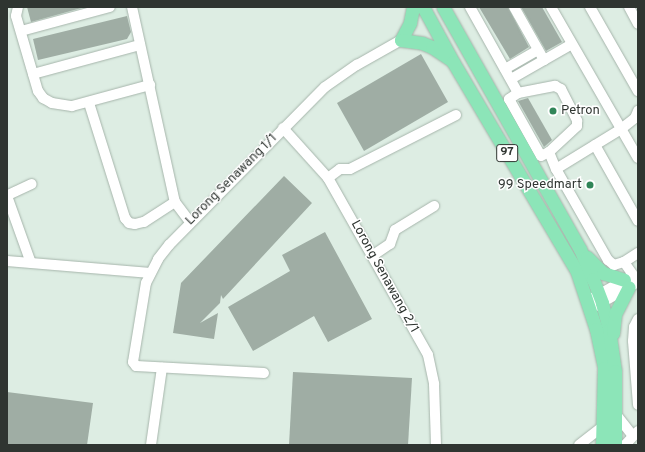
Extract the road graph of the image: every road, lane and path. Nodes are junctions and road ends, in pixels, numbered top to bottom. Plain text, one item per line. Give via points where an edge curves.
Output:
1 (18, 7) edge
2 (110, 7) edge
3 (132, 7) edge
4 (413, 7) edge
5 (423, 7) edge
6 (443, 7) edge
7 (470, 7) edge
8 (514, 7) edge
9 (551, 7) edge
10 (590, 7) edge
11 (629, 7) edge
12 (638, 24) edge
13 (21, 31) junction
14 (401, 40) junction
15 (572, 44) junction
16 (140, 45) junction
17 (538, 50) junction
18 (544, 60) junction
19 (453, 62) junction
20 (505, 69) junction
21 (33, 74) junction
22 (511, 79) junction
23 (150, 85) junction
24 (638, 91) edge
25 (518, 93) junction
26 (89, 103) junction
27 (514, 108) junction
28 (638, 111) edge
29 (502, 114) junction
30 (456, 115) dead end
31 (283, 128) junction
32 (621, 129) junction
33 (595, 146) junction
34 (532, 152) junction
35 (549, 152) junction
36 (637, 155) edge
37 (556, 169) junction
38 (328, 178) junction
39 (32, 184) dead end
40 (7, 195) edge
41 (175, 202) junction
42 (434, 206) dead end
43 (638, 221) edge
44 (190, 222) junction
45 (580, 250) junction
46 (638, 253) edge
47 (372, 256) junction
48 (7, 261) edge
49 (624, 262) junction
50 (31, 263) junction
51 (151, 273) junction
52 (632, 279) edge
53 (600, 298) junction
54 (588, 305) junction
55 (638, 319) edge
56 (611, 349) junction
57 (162, 368) junction
58 (264, 373) dead end
59 (638, 404) edge
60 (615, 413) junction
61 (604, 426) junction
62 (635, 434) edge
63 (151, 445) edge
64 (436, 445) edge
65 (579, 445) edge
66 (602, 445) edge
67 (614, 445) edge
68 (625, 445) edge

1 - 13 street via 16,16
2 - 13 street
3 - 16 street
4 - 14 main road via 410,23
5 - 19 main road, 97
6 - 29 main road, 97
7 - 20 street
8 - 17 street
9 - 15 street
10 - 24 street
11 - 12 street
13 - 21 street
14 - 19 main road via 432,47
14 - 31 street, Lorong Senawang 1/1 via 356,65 325,87
15 - 18 street
15 - 32 street
16 - 21 street
16 - 23 street
17 - 18 street
17 - 20 street
18 - 22 street
19 - 54 main road, 97 via 570,258
20 - 22 street
21 - 26 street via 38,91 43,98 52,103 72,106
22 - 25 street
23 - 26 street
23 - 41 street
25 - 27 street via 509,99
25 - 35 street via 555,86 561,88 577,126
26 - 41 street via 125,218 129,223 144,222
27 - 29 street
27 - 34 street
28 - 32 street via 635,118
29 - 34 main road, 97
30 - 38 street via 350,169 340,169
31 - 38 street, Lorong Senawang 2/1
31 - 44 street, Lorong Senawang 1/1
32 - 33 street
32 - 36 street
33 - 37 street
33 - 43 street
34 - 35 street via 541,156
34 - 45 main road, 97
35 - 37 street
37 - 49 street via 608,260 614,265
38 - 47 street, Lorong Senawang 2/1
39 - 40 street
40 - 50 street
41 - 44 street
42 - 47 street via 395,230 390,244
44 - 51 street, Lorong Senawang 1/1 via 158,259
45 - 52 main road via 604,273
45 - 53 main road, 97
46 - 49 street
47 - 64 street, Lorong Senawang 2/1 via 428,355 434,384
48 - 50 street
49 - 52 street
50 - 51 street
51 - 57 street, Lorong Senawang 1/1 via 146,283 133,362 136,366
52 - 53 street
52 - 56 main road via 615,314
53 - 54 street
53 - 56 main road, 97
54 - 61 main road, 97 via 604,368
55 - 59 street via 634,327 633,341
56 - 60 main road, 97 via 615,372
57 - 58 street
57 - 63 street
60 - 62 street
60 - 67 main road, 97
61 - 65 street
61 - 66 main road, 97
62 - 68 street

